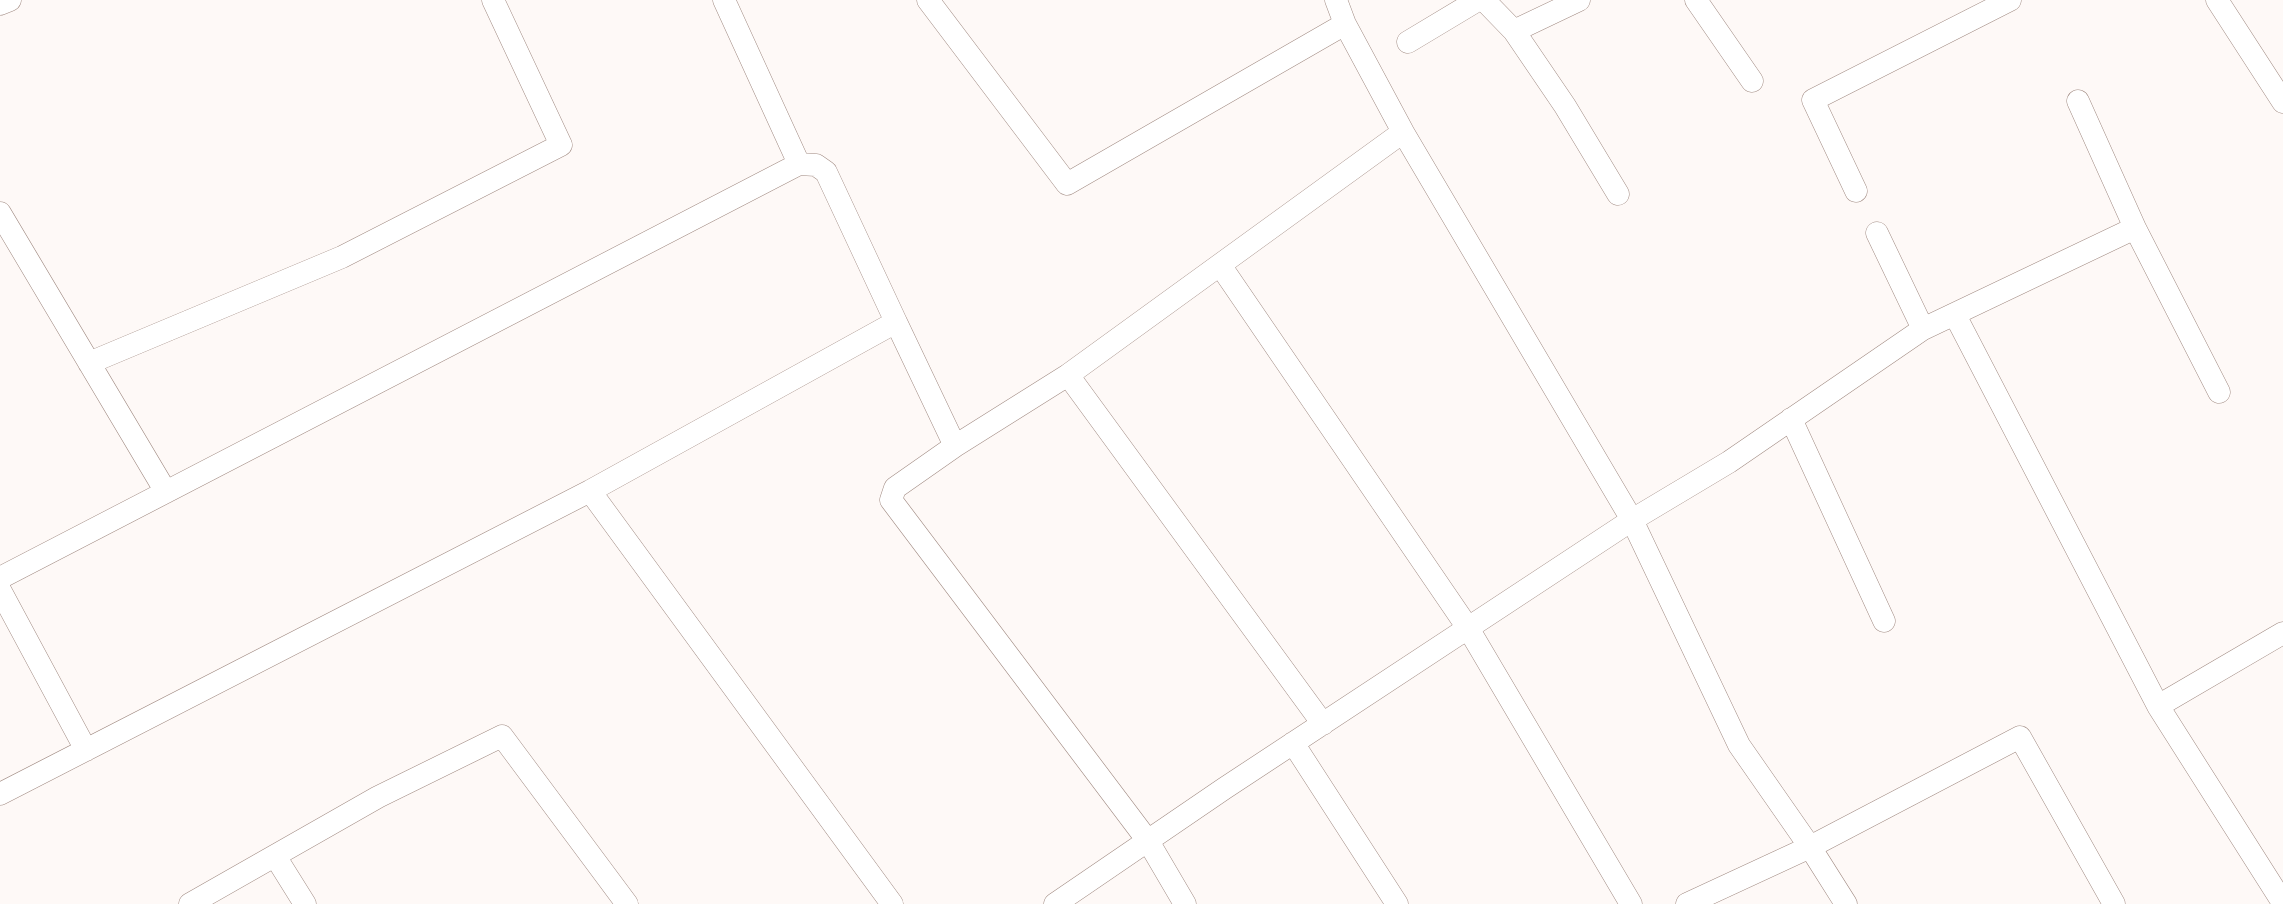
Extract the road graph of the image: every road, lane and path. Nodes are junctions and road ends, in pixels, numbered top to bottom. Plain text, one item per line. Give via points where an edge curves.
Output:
1 (10, 0) edge
2 (493, 0) edge
3 (724, 0) edge
4 (928, 0) edge
5 (1336, 0) edge
6 (1478, 0) edge
7 (1484, 0) edge
8 (1579, 0) edge
9 (1696, 0) edge
10 (2010, 0) edge
11 (2217, 0) edge
12 (0, 4) edge
13 (1345, 24) junction
14 (1514, 31) junction
15 (1408, 42) dead end
16 (1752, 81) dead end
17 (2078, 101) dead end
18 (2283, 102) edge
19 (1403, 132) junction
20 (799, 164) junction
21 (1856, 191) dead end
22 (1618, 194) dead end
23 (0, 213) edge
24 (2135, 228) junction
25 (1877, 233) dead end
26 (1220, 265) junction
27 (1955, 315) junction
28 (896, 322) junction
29 (1923, 329) junction
30 (89, 363) junction
31 (1068, 375) junction
32 (2219, 392) dead end
33 (1791, 419) junction
34 (955, 446) junction
35 (590, 491) junction
36 (166, 492) junction
37 (1632, 520) junction
38 (0, 578) edge
39 (0, 590) edge
40 (1884, 620) dead end
41 (1468, 628) junction
42 (2282, 635) edge
43 (2158, 706) junction
44 (1323, 724) junction
45 (1293, 743) junction
46 (86, 750) junction
47 (0, 794) edge
48 (1148, 841) junction
49 (1810, 847) junction
50 (275, 856) junction
51 (2283, 903) edge
52 (190, 904) edge
53 (305, 904) edge
54 (627, 904) edge
55 (892, 904) edge
56 (1055, 904) edge
57 (1186, 904) edge
58 (1397, 904) edge
59 (1631, 904) edge
60 (1687, 904) edge
61 (1846, 904) edge
62 (2114, 904) edge

1 - 12 street
2 - 30 street via 561,145 342,257
3 - 20 street
4 - 13 street via 1067,184
5 - 13 street
6 - 15 street
7 - 14 street
8 - 14 street
9 - 16 street
10 - 21 street via 1813,100
11 - 18 street
13 - 19 street
14 - 22 street via 1565,106
17 - 24 street
19 - 26 street
19 - 37 street
20 - 28 street via 816,164 826,172
20 - 36 street
23 - 30 street
24 - 27 street
24 - 32 street
25 - 29 street
26 - 31 street
26 - 41 street
27 - 29 street
27 - 43 street
28 - 34 street
28 - 35 street
29 - 33 street
30 - 36 street
31 - 34 street
31 - 44 street
33 - 37 street via 1728,462
33 - 40 street
34 - 48 street via 895,488 891,500
35 - 46 street
35 - 55 street
36 - 38 street
37 - 41 street
37 - 49 street via 1739,745
39 - 46 street
41 - 44 street
41 - 59 street
42 - 43 street
43 - 51 street
44 - 45 street
45 - 48 street
45 - 58 street
46 - 47 street
48 - 56 street
48 - 57 street
49 - 60 street
49 - 61 street
49 - 62 street via 2020,737
50 - 52 street
50 - 53 street
50 - 54 street via 378,797 502,736

